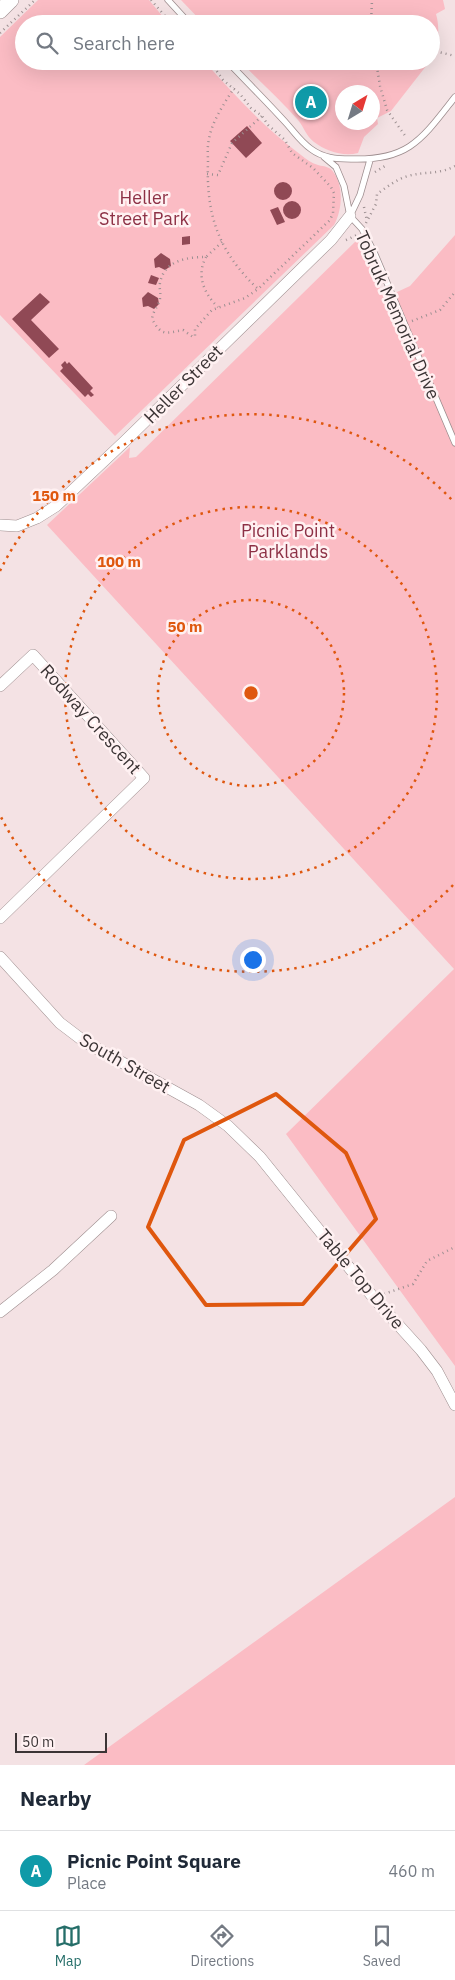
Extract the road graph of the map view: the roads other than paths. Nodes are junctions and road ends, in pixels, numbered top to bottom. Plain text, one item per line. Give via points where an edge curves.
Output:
1 (11, 0) edge
2 (168, 0) edge
3 (0, 11) edge
4 (182, 15) edge
5 (236, 70) edge
6 (455, 97) edge
7 (324, 157) junction
8 (370, 160) junction
9 (350, 216) junction
10 (455, 443) edge
11 (0, 525) edge
12 (0, 686) edge
13 (0, 918) edge
14 (0, 958) edge
15 (260, 1157) joint
16 (111, 1216) dead end
17 (0, 1312) edge
18 (455, 1405) edge

1 - 3 street
2 - 4 lane
5 - 7 lane via 299,139
6 - 8 lane via 413,146
7 - 8 lane
7 - 9 lane via 336,167
8 - 9 lane, Heller Street
9 - 10 lane, Tobruk Memorial Drive via 362,229
9 - 11 street, Heller Street via 330,240 56,506 17,526
12 - 13 street, Rodway Crescent via 33,655 144,778
14 - 15 street, South Street via 60,1023 85,1042 199,1105 228,1126
15 - 18 street, Table Top Drive via 373,1297 432,1364
16 - 17 street via 53,1270

